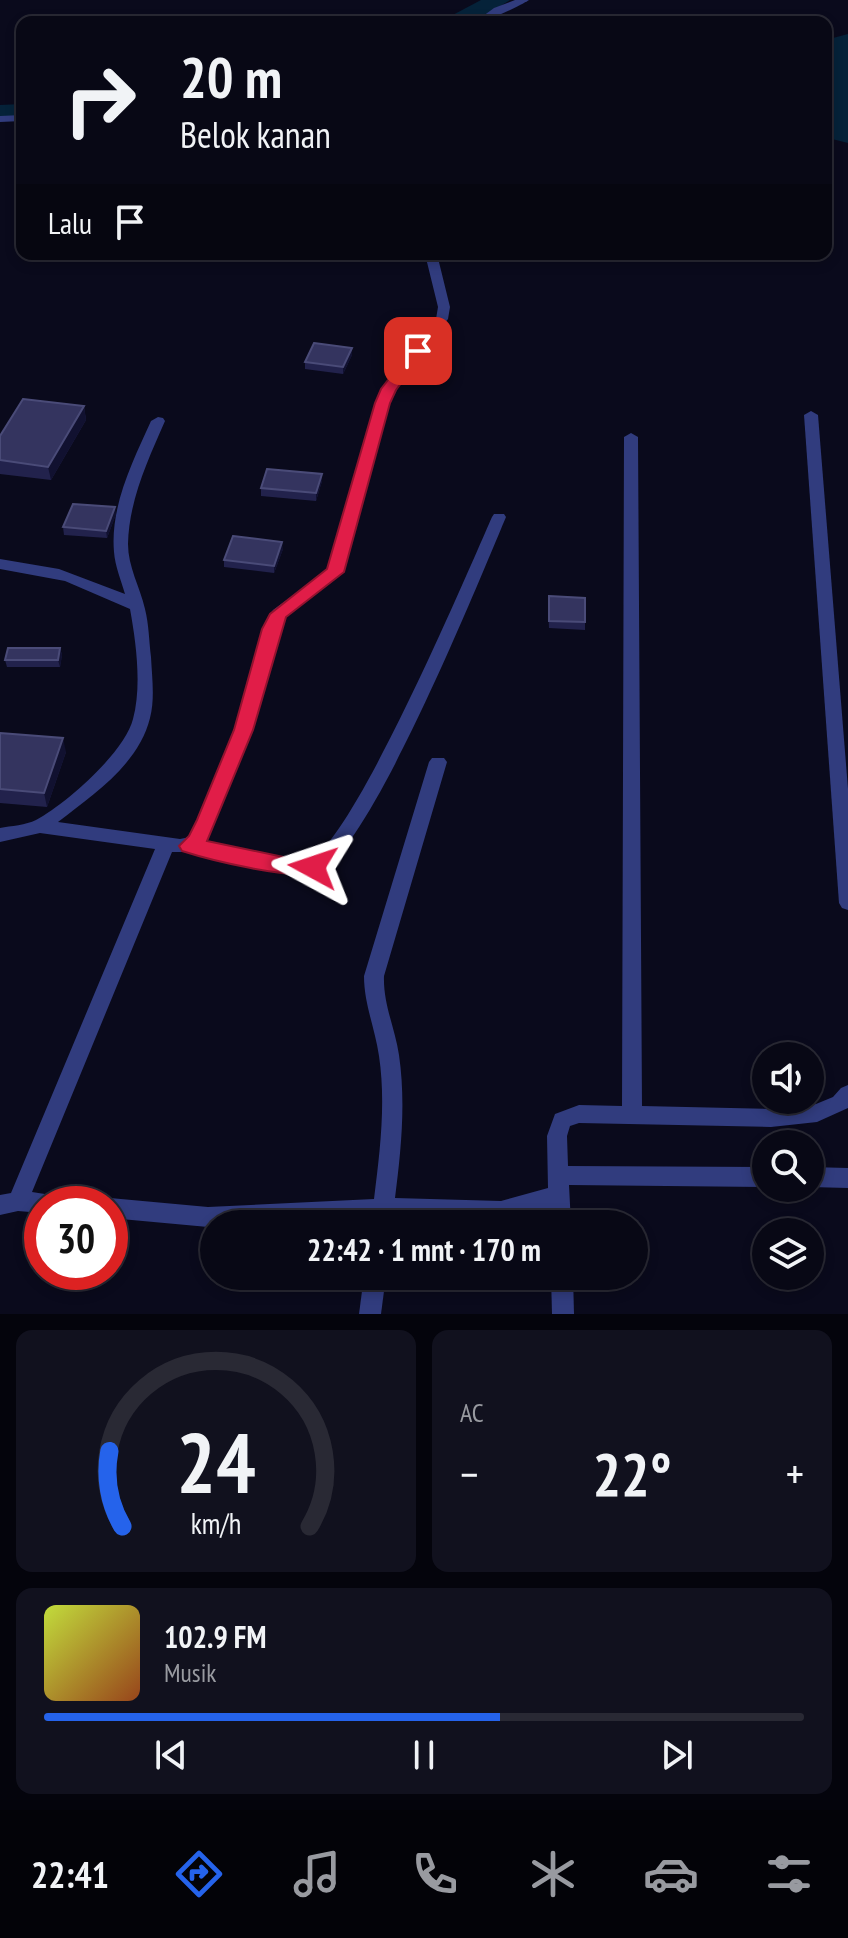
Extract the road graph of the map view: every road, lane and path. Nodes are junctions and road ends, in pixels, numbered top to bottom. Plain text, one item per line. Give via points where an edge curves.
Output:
1 (524, 0) edge
2 (488, 16) edge
3 (433, 260) edge
4 (811, 415) dead end
5 (158, 421) dead end
6 (631, 437) dead end
7 (499, 517) dead end
8 (0, 564) edge
9 (137, 606) junction
10 (438, 762) dead end
11 (40, 826) junction
12 (0, 835) edge
13 (166, 844) junction
14 (189, 846) junction
15 (848, 903) edge
16 (848, 1094) edge
17 (632, 1114) junction
18 (824, 1177) edge
19 (752, 1178) edge
20 (848, 1178) edge
21 (559, 1185) junction
22 (9, 1203) edge
23 (128, 1210) edge
24 (382, 1210) edge
25 (503, 1210) edge
26 (560, 1210) edge
27 (200, 1216) edge
28 (373, 1290) edge
29 (562, 1290) edge
30 (370, 1314) edge
31 (563, 1314) edge

1 - 2 street
3 - 14 street via 442,319 383,403 335,572 279,614 271,629 243,730 197,842
4 - 15 street
5 - 9 street via 131,482 121,543 122,565
6 - 17 street
7 - 14 street via 405,726 335,851 313,867 293,867
8 - 9 street via 64,576
9 - 11 street via 145,708 139,730 125,752
10 - 24 street via 374,976 391,1092
11 - 12 street
11 - 13 street
13 - 14 street
13 - 22 street
16 - 17 street via 817,1113 771,1118
17 - 21 street via 579,1114 562,1120 557,1136
18 - 20 street
19 - 21 street
21 - 25 street
21 - 26 street
23 - 27 street
28 - 30 street
29 - 31 street

